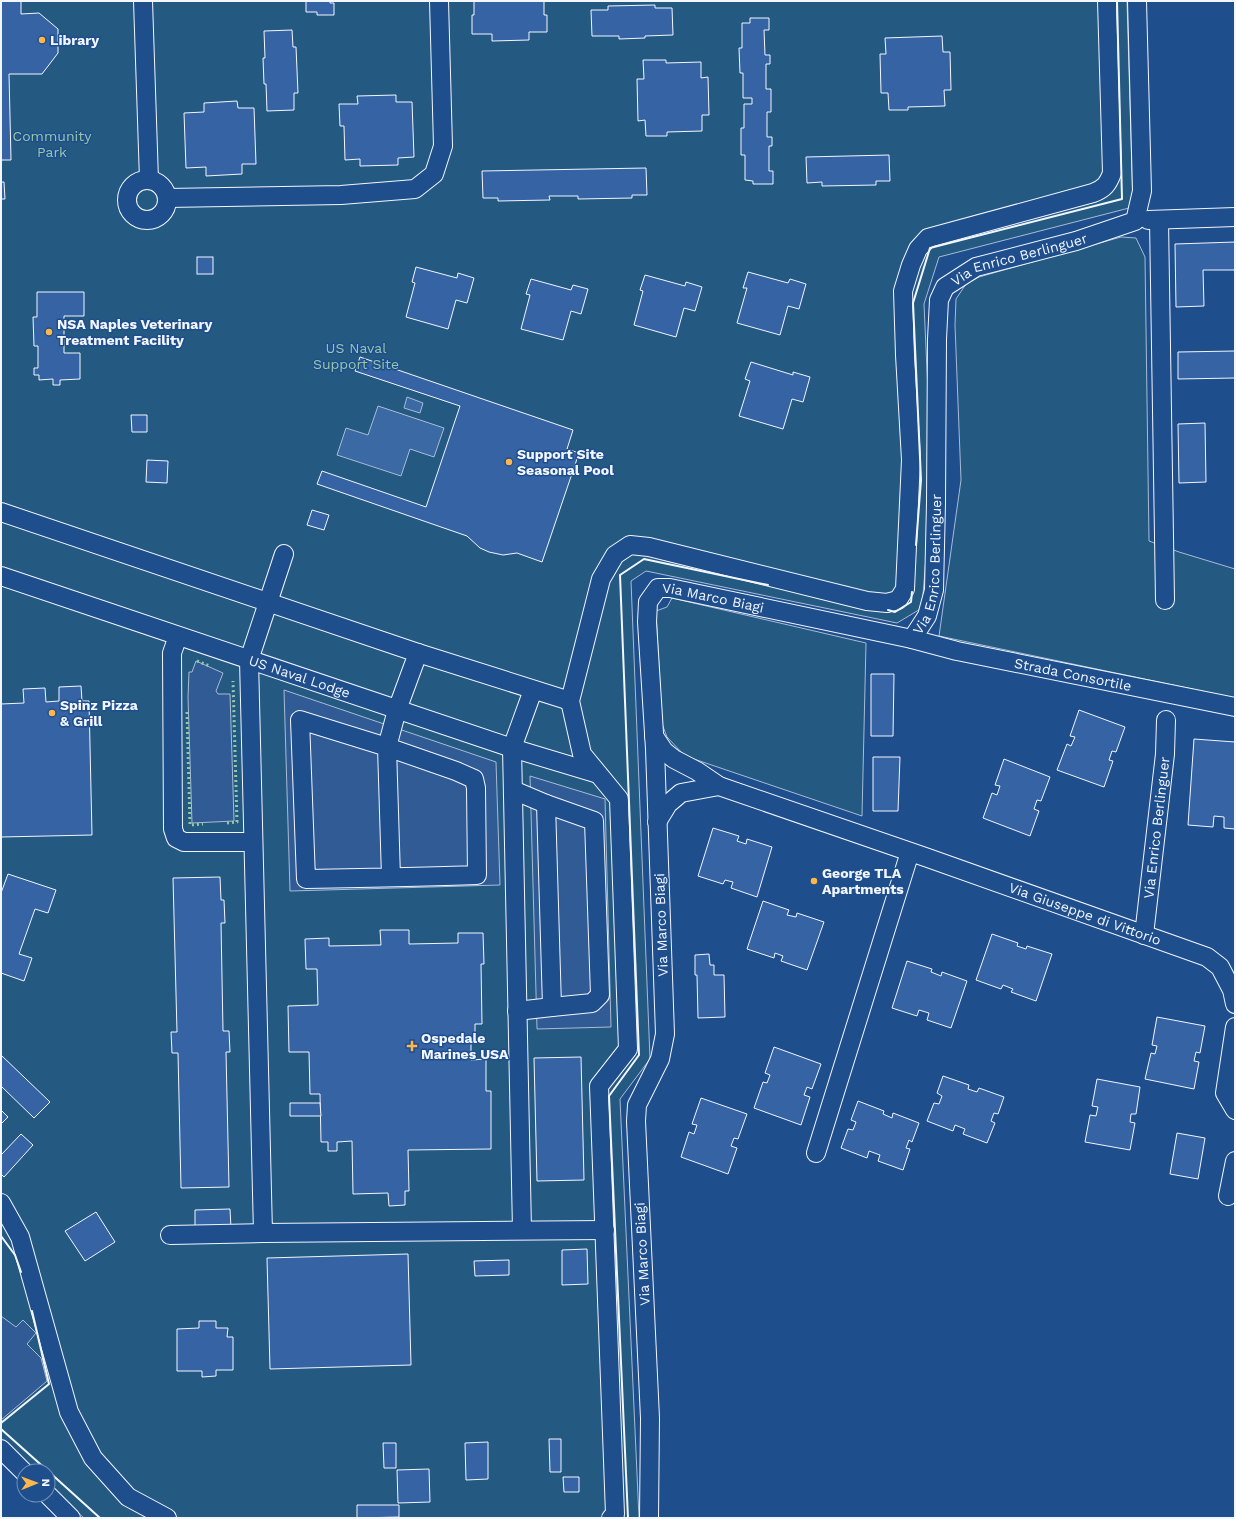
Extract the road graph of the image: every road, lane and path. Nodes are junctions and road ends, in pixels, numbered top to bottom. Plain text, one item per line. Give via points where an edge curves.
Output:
1 (143, 1) edge
2 (439, 1) edge
3 (1107, 1) edge
4 (1137, 1) edge
5 (149, 180) junction
6 (167, 198) junction
7 (1235, 217) edge
8 (1159, 220) junction
9 (1135, 221) junction
10 (1, 512) edge
11 (284, 554) dead end
12 (1, 576) edge
13 (1165, 600) dead end
14 (268, 602) junction
15 (178, 636) junction
16 (912, 639) junction
17 (418, 653) junction
18 (249, 660) junction
19 (533, 690) junction
20 (570, 701) junction
21 (1235, 707) edge
22 (397, 710) junction
23 (1166, 720) dead end
24 (654, 736) junction
25 (386, 747) junction
26 (512, 748) junction
27 (674, 759) junction
28 (598, 774) junction
29 (656, 776) junction
30 (718, 786) junction
31 (513, 790) junction
32 (681, 793) junction
33 (546, 804) junction
34 (658, 822) junction
35 (253, 842) junction
36 (910, 852) junction
37 (391, 877) junction
38 (1144, 935) junction
39 (1235, 1004) edge
40 (552, 1007) junction
41 (517, 1011) junction
42 (1235, 1028) edge
43 (1235, 1110) edge
44 (816, 1153) dead end
45 (1235, 1161) edge
46 (1228, 1196) dead end
47 (1, 1203) edge
48 (522, 1230) junction
49 (606, 1230) junction
50 (263, 1233) junction
51 (170, 1235) dead end
52 (1, 1449) edge
53 (16, 1464) edge
54 (56, 1503) edge
55 (71, 1518) edge
56 (167, 1518) edge
57 (611, 1518) edge
58 (649, 1518) edge

1 - 5 street
2 - 6 street via 443,146 434,174 415,189 341,195
3 - 20 street via 1112,173 1108,184 1102,190 1093,193 928,238 918,249 911,264 904,291 911,460 904,589 898,600 887,603 867,600 649,547 630,546 615,555 601,579
4 - 9 street via 1142,191
5 - 6 street via 159,184 166,192
5 - 6 street via 137,182 128,191 126,204 132,215 143,220 156,218 164,210
7 - 8 street, Via Enrico Berlinguer
8 - 9 street, Via Enrico Berlinguer
8 - 13 street
9 - 16 street, Via Enrico Berlinguer via 1076,240 976,266 945,287 938,300 934,590 927,616
10 - 14 street
11 - 14 street
12 - 15 street, US Naval Lodge
14 - 17 street
14 - 18 street
15 - 18 street, US Naval Lodge
15 - 35 street via 172,653 176,838 184,842
16 - 21 street, Strada Consortile via 957,651
16 - 24 street, Via Marco Biagi via 670,588 658,588 648,602
17 - 19 street
17 - 22 street
18 - 22 street, US Naval Lodge
18 - 35 street
19 - 20 street
19 - 26 street
20 - 28 street via 582,754
22 - 25 street
22 - 26 street, US Naval Lodge
23 - 38 street, Via Enrico Berlinguer via 1165,754
24 - 27 street, Via Giuseppe di Vittorio via 664,751
24 - 29 street, Via Marco Biagi
25 - 37 street
25 - 37 street via 474,779 476,788 477,875
25 - 37 street via 300,720 306,879
26 - 28 street, US Naval Lodge
26 - 31 street
27 - 29 street
27 - 30 street, Via Giuseppe di Vittorio
28 - 49 street via 619,799 628,1049 599,1086
29 - 32 street via 666,786
29 - 34 street, Via Marco Biagi
30 - 32 street, Via Giuseppe di Vittorio
30 - 36 street, Via Giuseppe di Vittorio
31 - 33 street
31 - 41 street
32 - 34 street via 668,804
33 - 40 street
33 - 40 street via 594,821 600,995 592,1003
34 - 58 street, Via Marco Biagi via 665,1034 660,1059 637,1105 636,1121 650,1418
35 - 50 street
36 - 38 street, Via Giuseppe di Vittorio
36 - 44 street
38 - 39 street, Via Giuseppe di Vittorio via 1207,957 1216,963 1232,990
40 - 41 street
41 - 48 street
42 - 43 street via 1225,1093
45 - 46 street
47 - 56 street via 20,1237 69,1412 93,1458 128,1497
48 - 49 street
48 - 50 street
49 - 57 street via 615,1514
50 - 51 street
52 - 53 street
54 - 55 street

